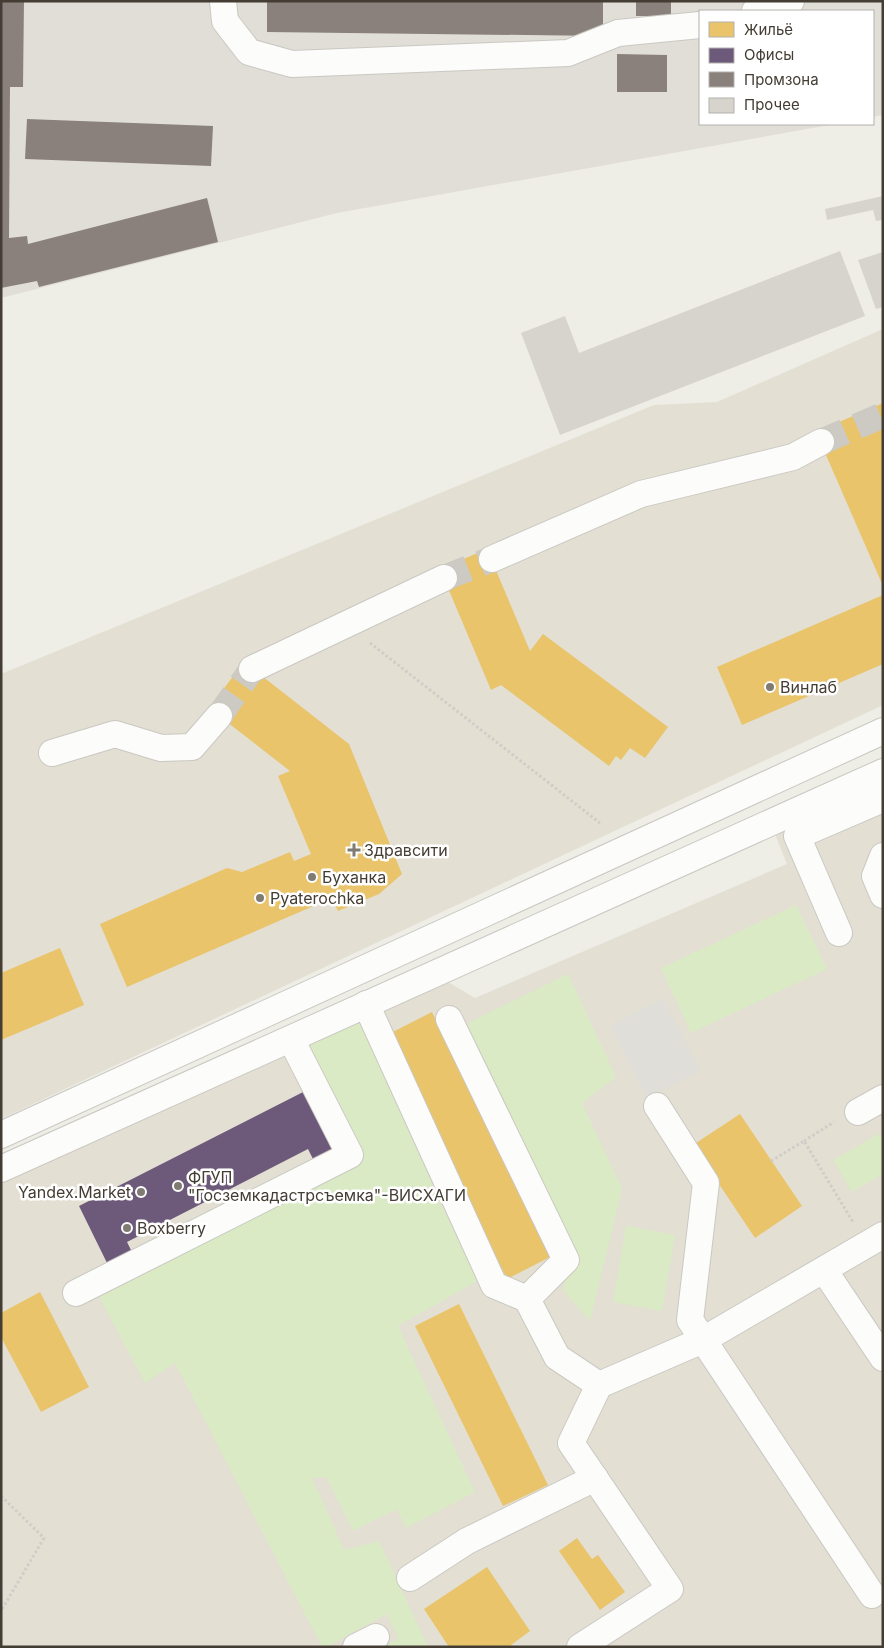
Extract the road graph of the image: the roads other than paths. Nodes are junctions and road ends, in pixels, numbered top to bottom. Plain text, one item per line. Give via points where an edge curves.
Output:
1 (223, 1) edge
2 (791, 1) edge
3 (759, 10) edge
4 (699, 25) edge
5 (821, 442) tunnel mouth
6 (492, 559) tunnel mouth
7 (444, 578) tunnel mouth
8 (252, 669) tunnel mouth
9 (218, 716) tunnel mouth
10 (883, 732) edge
11 (52, 753) dead end
12 (883, 772) edge
13 (883, 799) edge
14 (883, 856) edge
15 (883, 895) edge
16 (839, 933) dead end
17 (366, 1004) junction
18 (449, 1019) dead end
19 (297, 1051) dead end
20 (883, 1098) edge
21 (657, 1106) dead end
22 (858, 1112) road end
23 (1, 1135) edge
24 (1, 1169) edge
25 (875, 1240) edge
26 (824, 1270) junction
27 (76, 1293) dead end
28 (527, 1298) junction
29 (704, 1340) junction
30 (883, 1358) edge
31 (599, 1384) junction
32 (595, 1478) junction
33 (410, 1578) dead end
34 (872, 1595) dead end
35 (580, 1647) edge

1 - 4 street via 225,21 249,52 292,64 568,54 618,33
2 - 3 street
5 - 6 street via 793,456 642,494
7 - 8 street
9 - 11 street via 192,747 161,748 115,734
10 - 23 street
12 - 17 street
13 - 16 street via 798,836
14 - 15 street via 875,876
17 - 24 street
17 - 28 street via 494,1284
18 - 28 street via 566,1260
19 - 27 street via 350,1155
20 - 22 street
21 - 29 street via 706,1183 690,1320
25 - 26 street
26 - 29 street
26 - 30 street
28 - 31 street via 556,1357
29 - 31 street
29 - 34 street
31 - 32 street via 572,1443
32 - 33 street via 467,1541
32 - 35 street via 670,1589

